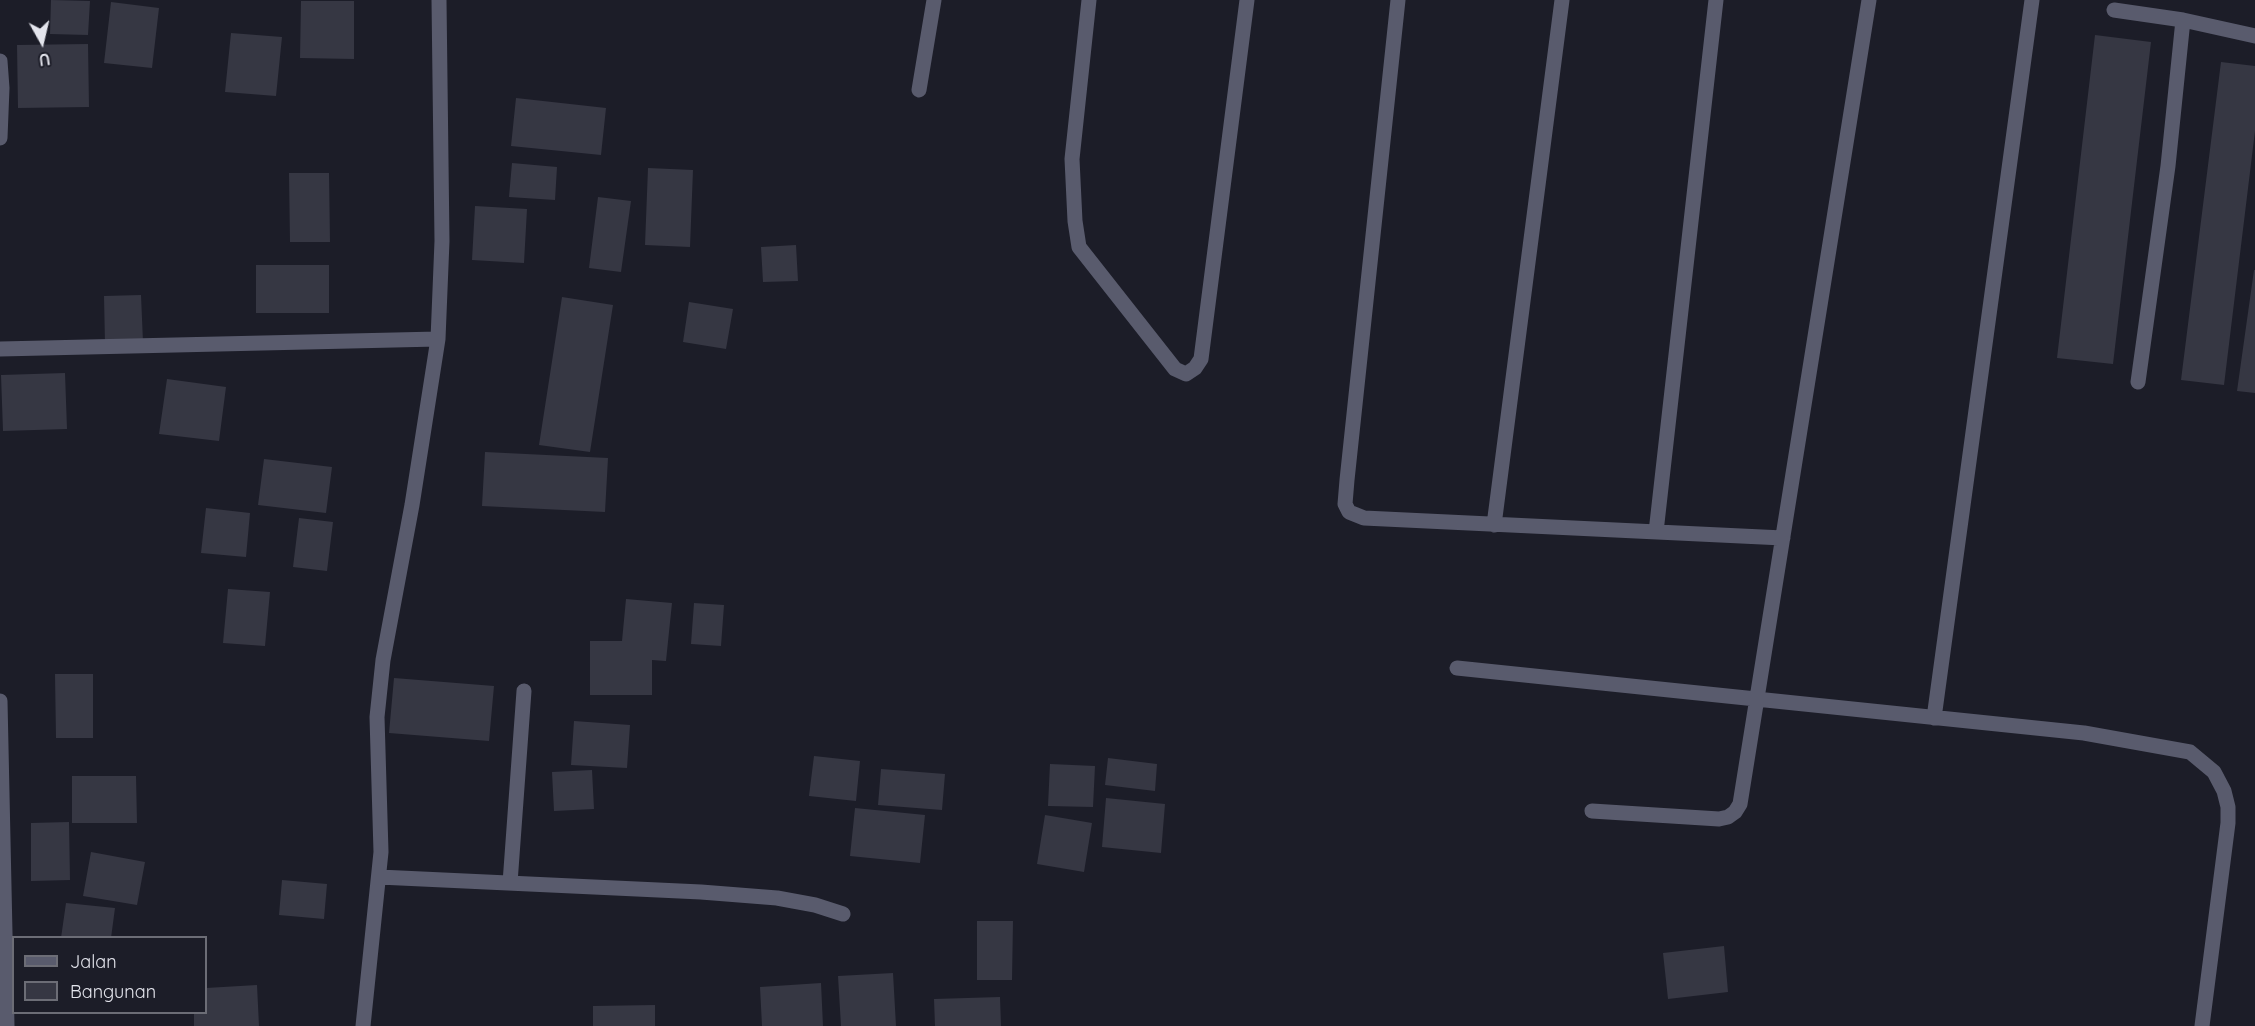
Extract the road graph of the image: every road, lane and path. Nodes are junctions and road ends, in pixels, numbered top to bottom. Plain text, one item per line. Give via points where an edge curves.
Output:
1 (439, 0) edge
2 (934, 0) edge
3 (1089, 0) edge
4 (1247, 0) edge
5 (1398, 0) edge
6 (1562, 0) edge
7 (1716, 0) edge
8 (1869, 0) edge
9 (2032, 0) edge
10 (2114, 10) dead end
11 (2183, 20) junction
12 (2255, 36) edge
13 (0, 61) edge
14 (919, 90) dead end
15 (0, 138) edge
16 (438, 339) junction
17 (0, 349) edge
18 (2138, 382) dead end
19 (1494, 525) junction
20 (1656, 532) junction
21 (1782, 538) junction
22 (1457, 668) dead end
23 (524, 691) dead end
24 (1756, 699) junction
25 (0, 701) edge
26 (1934, 718) junction
27 (1592, 812) dead end
28 (379, 877) junction
29 (510, 883) junction
30 (843, 914) dead end
31 (7, 1026) edge
32 (363, 1026) edge
33 (2202, 1026) edge

1 - 16 street via 442,241
2 - 14 street
3 - 4 street via 1072,159 1079,247 1175,369 1186,375 1201,359
5 - 19 street via 1345,504 1349,512 1364,518
6 - 19 street
7 - 20 street
8 - 21 street
9 - 26 street
10 - 11 street
11 - 12 street
11 - 18 street via 2168,166
13 - 15 street
16 - 17 street
16 - 28 street via 383,660 377,717
19 - 20 street
20 - 21 street
21 - 24 street
22 - 24 street
23 - 29 street
24 - 26 street
24 - 27 street via 1740,804 1728,818
25 - 31 street
26 - 33 street via 2084,733 2190,752 2214,772 2224,791 2228,823
28 - 29 street
28 - 32 street
29 - 30 street via 766,897

